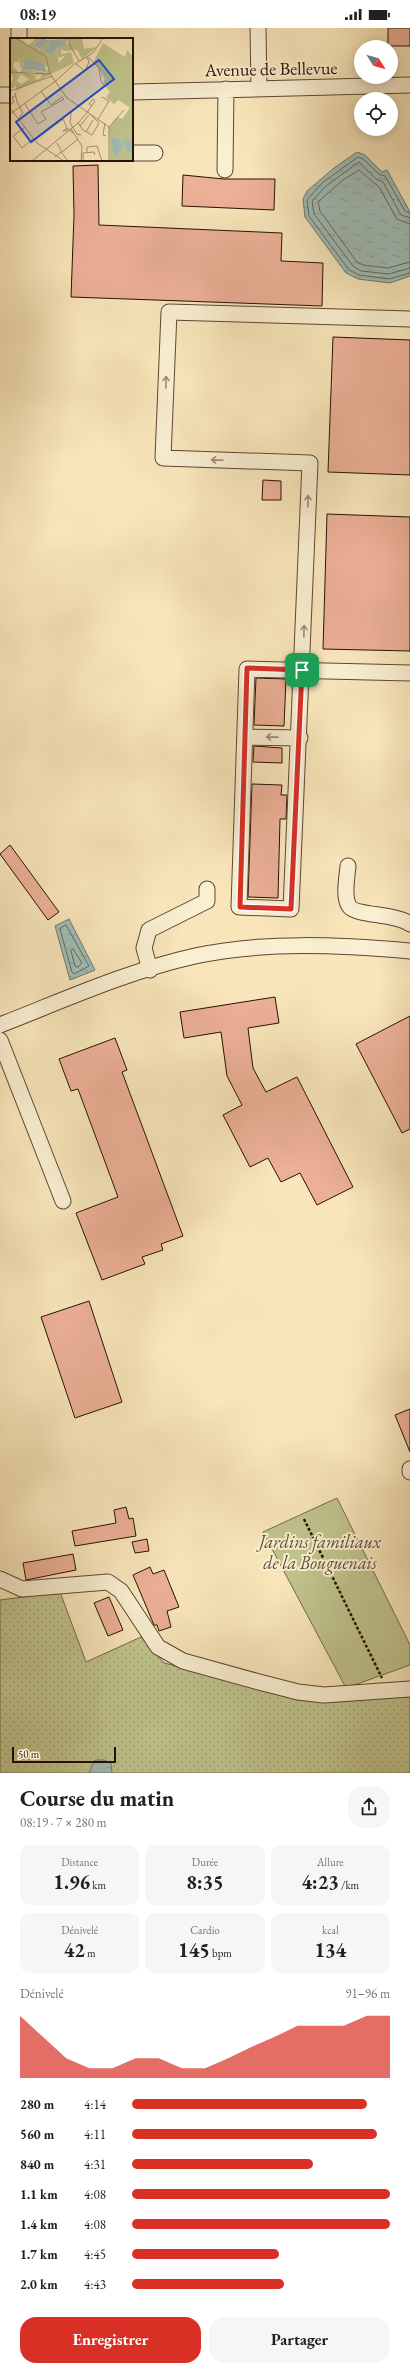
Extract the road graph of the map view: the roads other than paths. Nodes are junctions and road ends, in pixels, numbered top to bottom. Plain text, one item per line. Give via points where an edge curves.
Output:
1 (258, 28) edge
2 (410, 85) edge
3 (259, 88) junction
4 (226, 89) junction
5 (133, 92) edge
6 (133, 153) edge
7 (155, 153) dead end
8 (225, 170) dead end
9 (410, 319) edge
10 (302, 670) junction
11 (410, 673) edge
12 (245, 737) junction
13 (300, 738) junction
14 (348, 866) dead end
15 (207, 889) dead end
16 (410, 924) edge
17 (410, 951) edge
18 (150, 970) junction
19 (0, 1025) edge
20 (0, 1040) edge
21 (63, 1201) dead end
22 (0, 1579) edge
23 (410, 1689) edge

1 - 3 street
2 - 3 street, Avenue de Bellevue
3 - 4 street, Avenue de Bellevue
4 - 5 street, Avenue de Bellevue
4 - 8 street
6 - 7 street
10 -> 9 street via 310,463 163,458 169,312
10 - 11 street
10 - 12 street via 247,668
10 - 13 street
13 -> 12 street
12 - 13 street via 240,907 291,909
14 - 16 street via 346,895 349,907 356,912 393,916
15 - 18 street via 207,901 149,930 144,948
17 - 18 street via 301,944 214,953
18 - 19 street
20 - 21 street
22 - 23 street via 22,1590 108,1582 121,1591 158,1647 183,1661 259,1682 298,1692 324,1695

